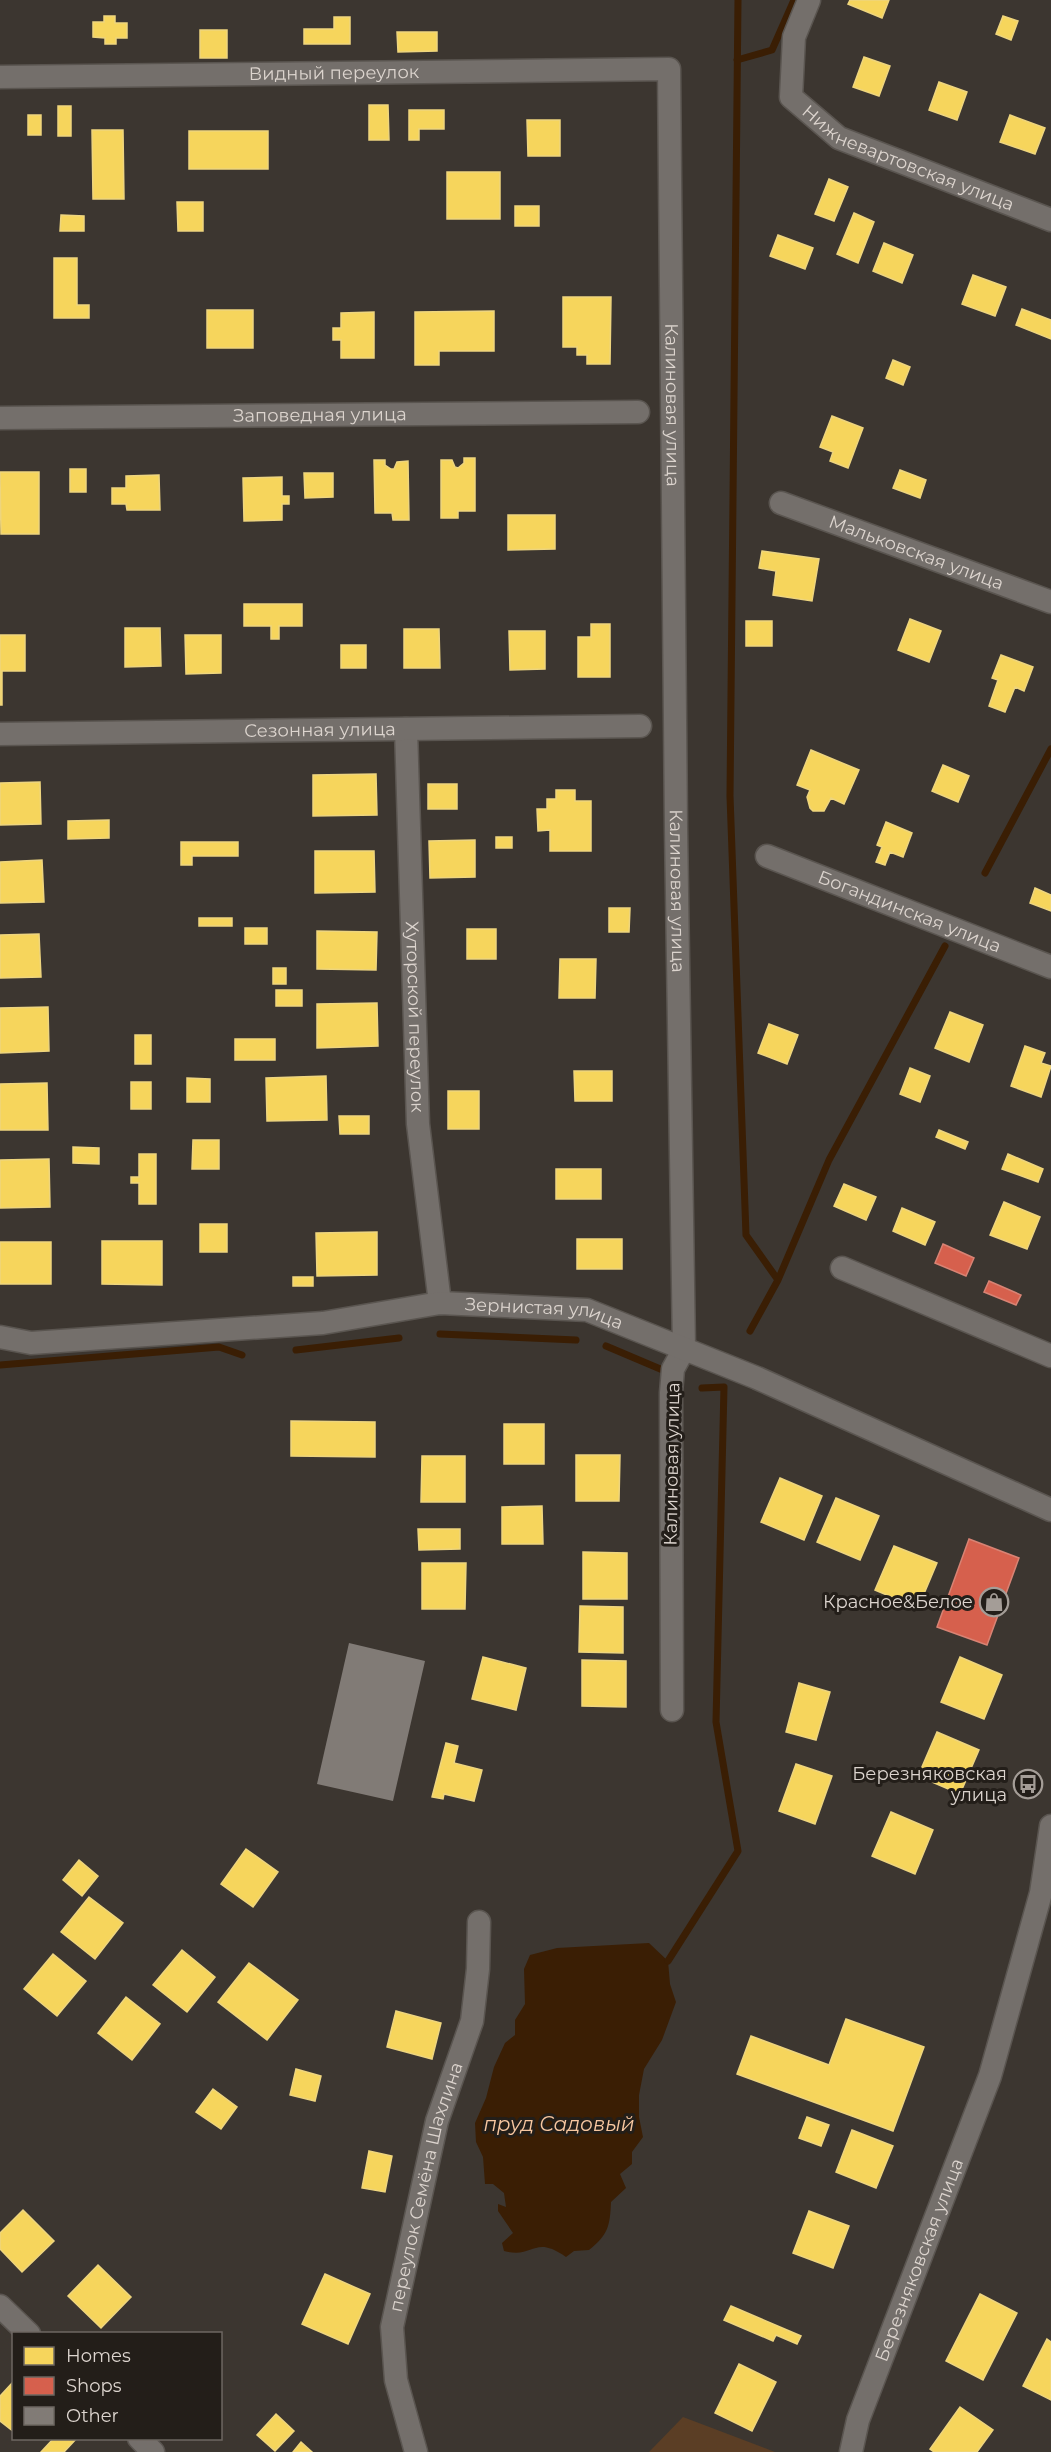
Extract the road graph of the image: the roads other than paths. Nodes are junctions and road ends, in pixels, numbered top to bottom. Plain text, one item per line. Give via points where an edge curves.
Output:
1 (809, 0) edge
2 (669, 69) joint
3 (0, 77) edge
4 (1051, 220) edge
5 (638, 412) dead end
6 (0, 418) edge
7 (781, 502) dead end
8 (1051, 602) edge
9 (640, 726) dead end
10 (406, 729) junction
11 (0, 734) edge
12 (766, 856) dead end
13 (1051, 967) edge
14 (842, 1268) dead end
15 (440, 1303) junction
16 (0, 1337) edge
17 (684, 1349) junction
18 (1051, 1356) edge
19 (1051, 1510) edge
20 (672, 1710) dead end
21 (1051, 1826) edge
22 (479, 1922) dead end
23 (0, 2306) edge
24 (27, 2332) edge
25 (140, 2440) edge
26 (153, 2452) edge
27 (416, 2452) edge
28 (851, 2452) edge

1 - 4 street, Нижневартовская улица via 794,37 791,97 839,138
2 - 3 street, Видный переулок
2 - 17 street, Калиновая улица
5 - 6 street, Заповедная улица
7 - 8 street, Мальковская улица
9 - 10 street, Сезонная улица
10 - 11 street, Сезонная улица
10 - 15 street, Хуторской переулок via 418,1124
12 - 13 street, Богандинская улица
14 - 18 street
15 - 16 street, Зернистая улица via 323,1323 31,1343
15 - 17 street, Зернистая улица via 587,1310
17 - 19 street, Зернистая улица
17 - 20 street, Калиновая улица via 674,1370 671,1393
21 - 28 street, Березняковская улица via 1041,1893 990,2076 858,2420
22 - 27 street, переулок Семёна Шахлина via 472,2021 437,2121 392,2326 396,2380
23 - 24 street
25 - 26 street

